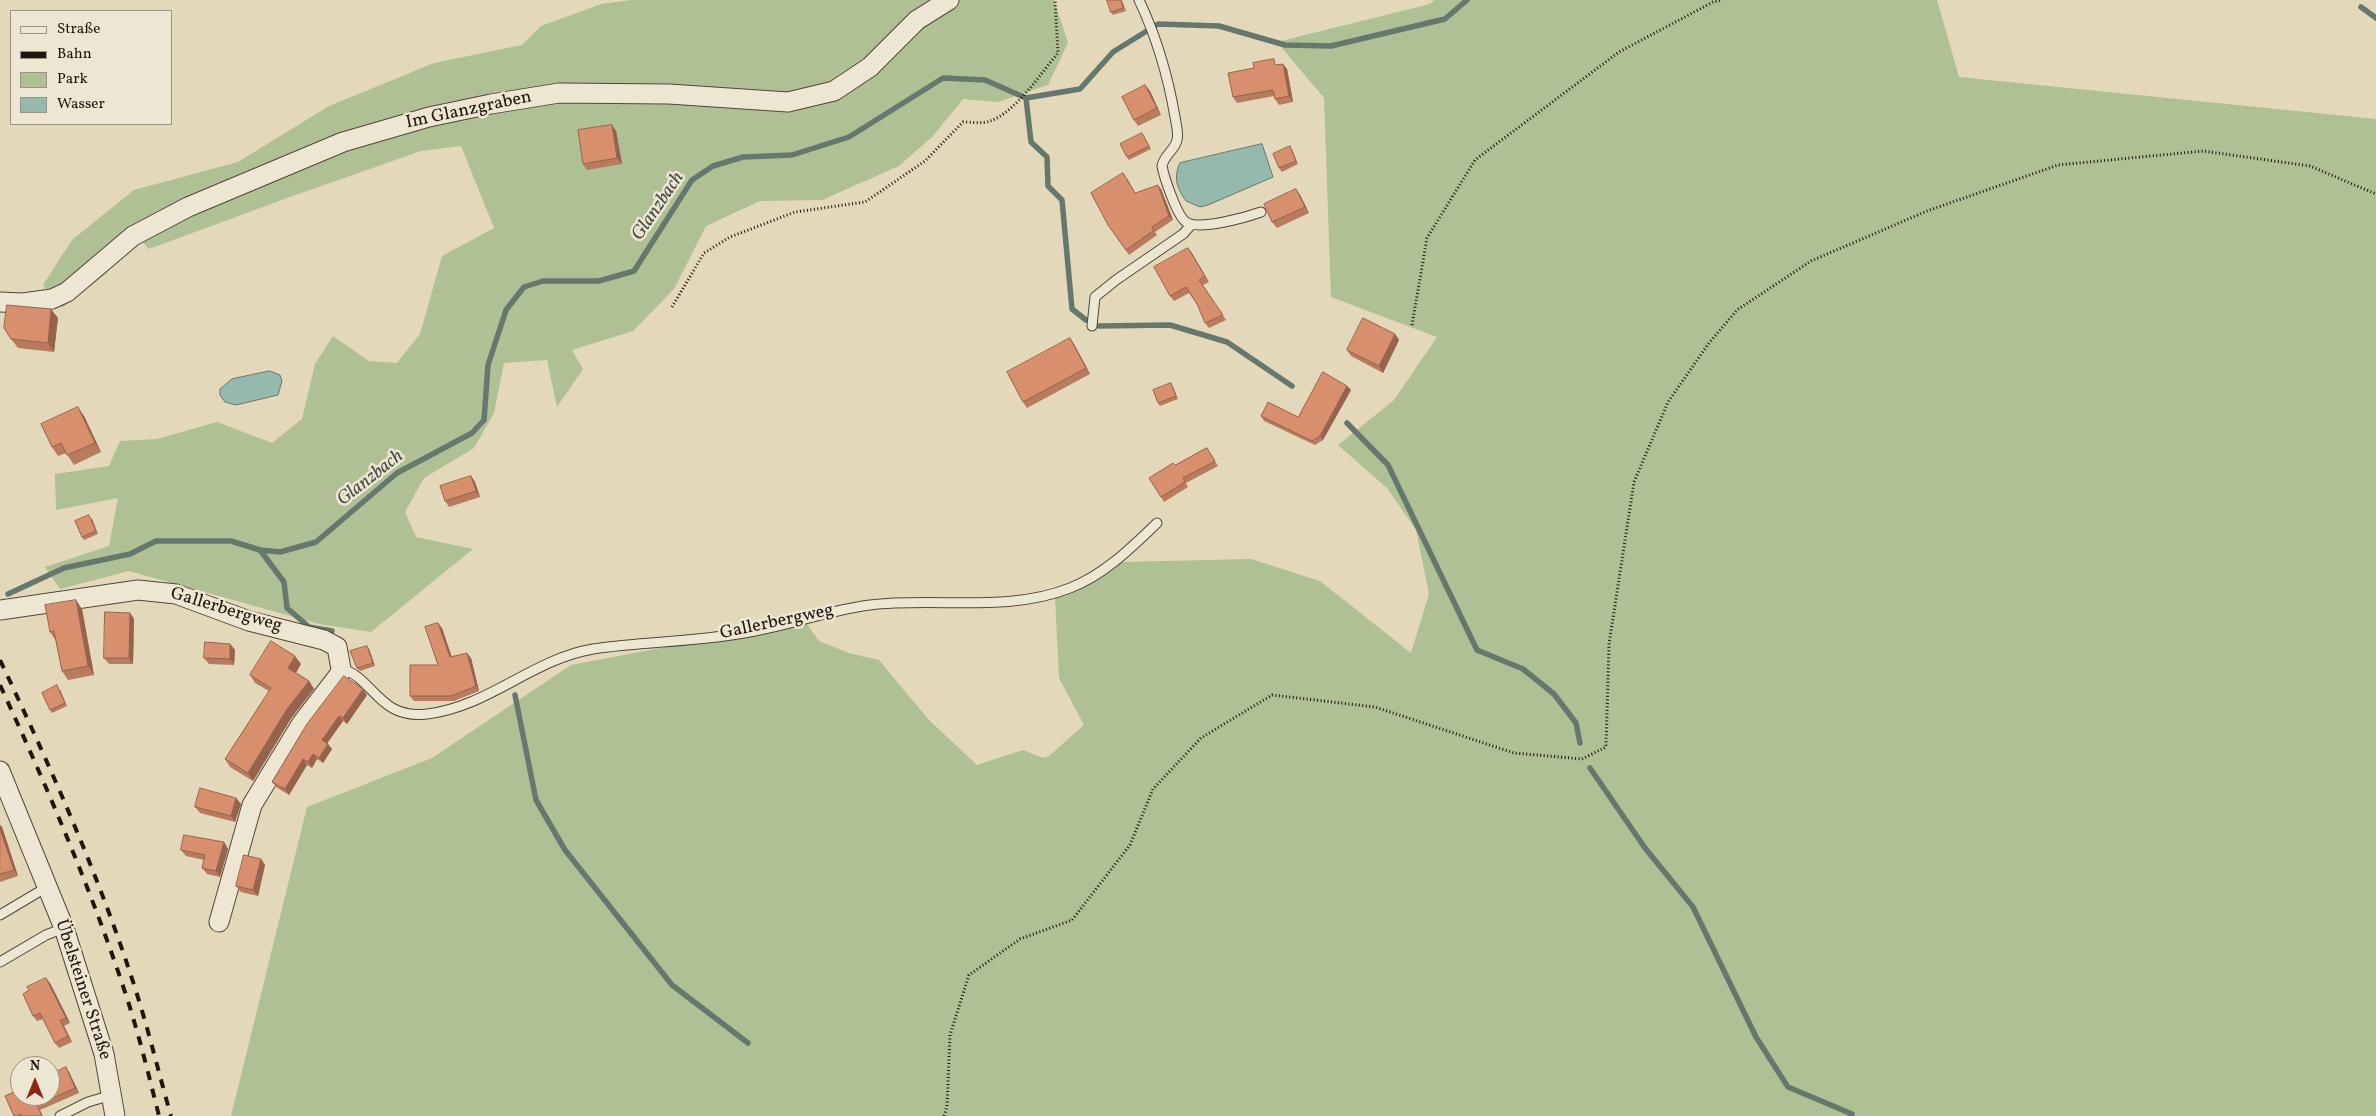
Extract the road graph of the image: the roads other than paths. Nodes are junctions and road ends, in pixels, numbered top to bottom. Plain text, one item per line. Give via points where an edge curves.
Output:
1 (949, 0) edge
2 (1139, 0) edge
3 (1262, 212) edge
4 (1191, 225) junction
5 (0, 302) edge
6 (1092, 326) dead end
7 (1157, 523) dead end
8 (0, 610) edge
9 (341, 669) junction
10 (0, 771) edge
11 (47, 887) junction
12 (0, 916) edge
13 (219, 922) dead end
14 (64, 928) junction
15 (0, 962) edge
16 (112, 1095) junction
17 (60, 1116) edge
18 (115, 1116) edge

1 - 5 street, Im Glanzgraben via 917,20 870,67 834,91 788,102 668,94 559,93 429,117 343,142 188,207 133,236 68,292 52,299
2 - 4 lane via 1154,34 1170,91 1178,136 1162,166 1182,218
3 - 4 lane via 1226,222
4 - 6 lane via 1094,298
7 - 9 lane, Gallerbergweg via 1127,551 1090,577 1071,588 1050,594 1021,600 868,605 754,631 592,650 554,660 484,697 427,714 405,712 385,704 355,674
8 - 9 street, Gallerbergweg via 138,590 176,594 249,621 332,643 337,647
9 - 13 street via 302,723 252,805
10 - 11 street, Übelsteiner Straße
11 - 12 lane
11 - 14 street, Übelsteiner Straße
14 - 15 lane
14 - 16 street, Übelsteiner Straße via 104,1054
16 - 17 lane
16 - 18 street, Übelsteiner Straße

